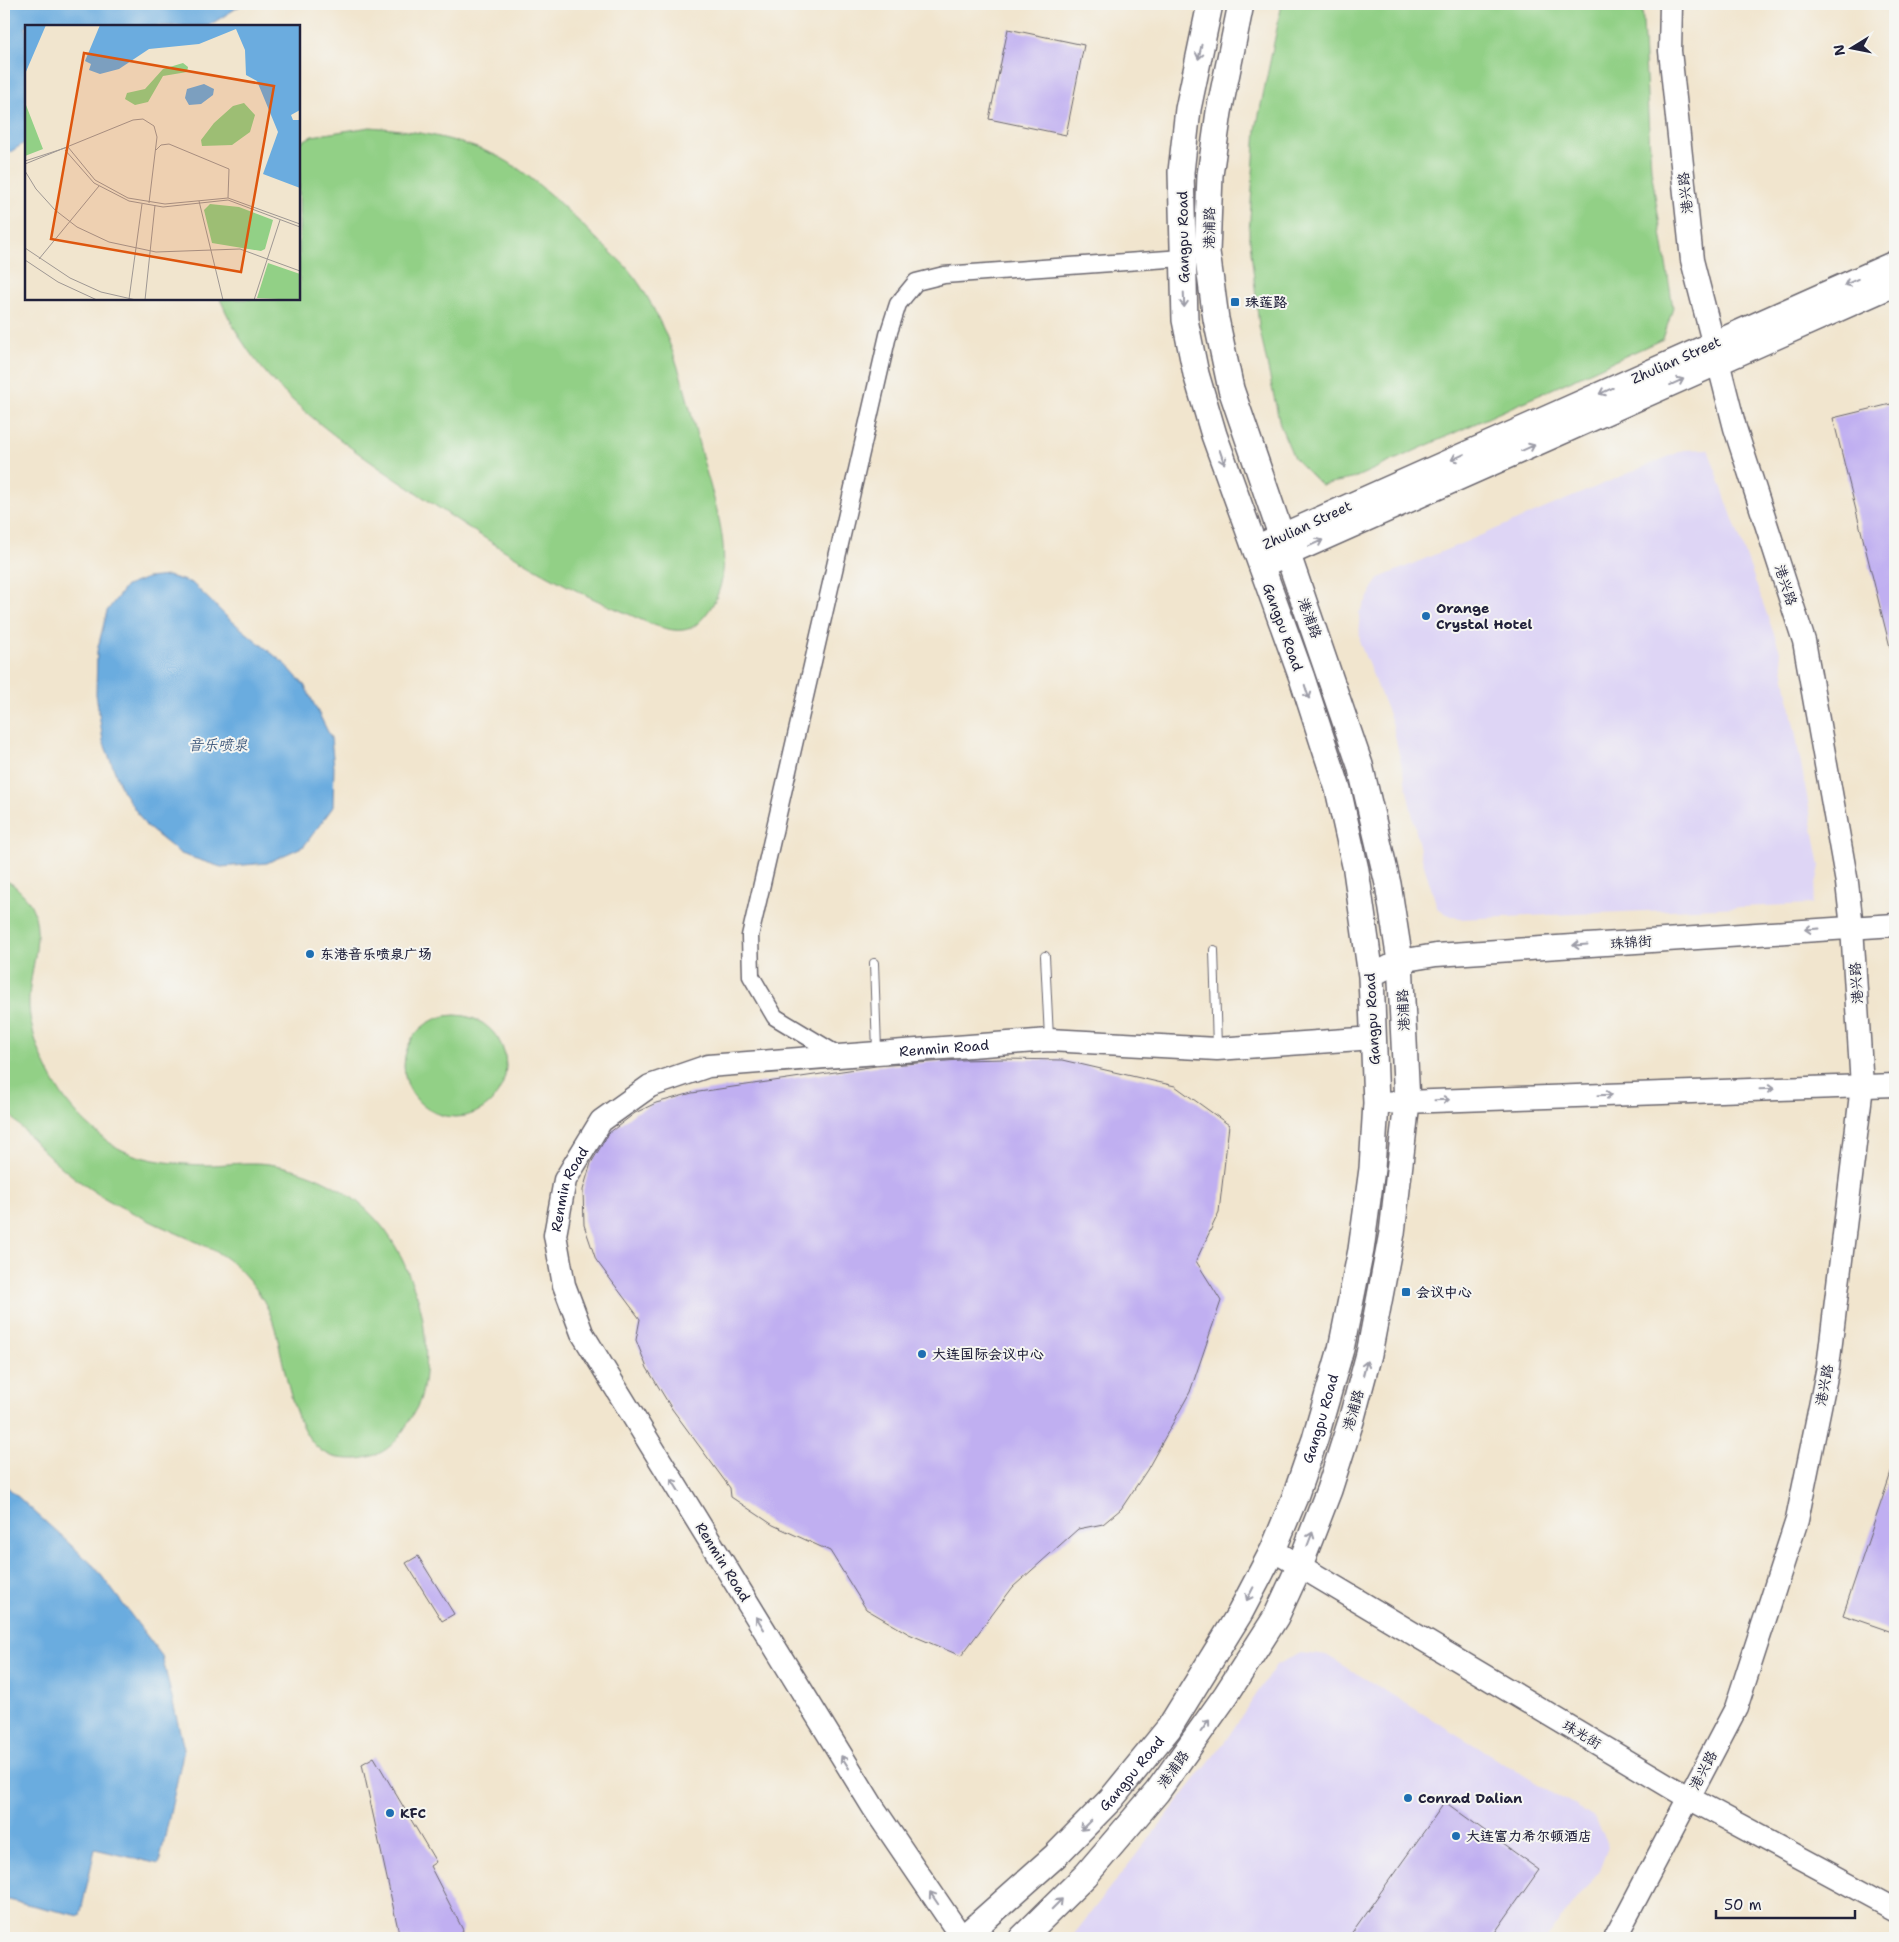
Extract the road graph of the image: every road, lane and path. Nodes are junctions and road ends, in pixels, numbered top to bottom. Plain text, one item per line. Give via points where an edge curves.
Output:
1 (1210, 4) edge
2 (1241, 4) edge
3 (1671, 4) edge
4 (1182, 258) junction
5 (1895, 262) edge
6 (1895, 285) edge
7 (1716, 353) junction
8 (1284, 546) junction
9 (1257, 556) junction
10 (1895, 925) edge
11 (1852, 926) junction
12 (1214, 950) dead end
13 (1045, 956) dead end
14 (1400, 961) junction
15 (874, 963) dead end
16 (1371, 976) junction
17 (1374, 1038) junction
18 (1049, 1040) junction
19 (1216, 1049) junction
20 (877, 1052) junction
21 (838, 1055) junction
22 (1895, 1085) edge
23 (1862, 1086) junction
24 (1376, 1102) junction
25 (1407, 1102) junction
26 (1273, 1550) junction
27 (1300, 1565) junction
28 (1689, 1798) junction
29 (1895, 1909) edge
30 (962, 1938) edge
31 (1022, 1938) edge
32 (1615, 1938) edge

1 -> 4 main road, Gangpu Road via 1188,109 1181,172
2 - 8 main road, 港浦路 via 1210,175 1207,252 1216,319 1231,389
3 - 7 main road, 港兴路 via 1670,51 1692,260
4 -> 9 main road, Gangpu Road via 1185,320 1196,374
4 - 21 street via 944,275 916,282 898,304 888,335 750,936 751,976 775,1017
5 -> 7 main road, Zhulian Street
6 - 7 main road, Zhulian Street
7 - 8 main road, Zhulian Street
7 - 11 main road, 港兴路 via 1735,428 1804,641
8 - 9 main road, Zhulian Street via 1267,564
8 - 14 main road, 港浦路 via 1360,765 1388,884
9 -> 16 main road, Gangpu Road via 1338,789 1356,870
10 - 11 main road, 珠锦街
11 -> 14 main road, 珠锦街 via 1436,955
11 - 23 main road, 港兴路
12 - 19 lane
13 - 18 lane
14 - 16 main road, 珠锦街
14 - 25 main road, 港浦路
15 - 20 lane
16 - 17 main road, Gangpu Road
17 - 19 main road, Renmin Road
17 - 24 main road, Gangpu Road
18 - 19 main road, Renmin Road
18 - 20 main road, Renmin Road
20 - 21 main road, Renmin Road
30 -> 21 main road, Renmin Road via 868,1798 582,1333 564,1285 555,1235 565,1180 601,1121 650,1086 708,1066
22 - 23 main road
25 -> 23 main road
23 - 28 main road, 港兴路 via 1828,1367 1797,1520 1736,1708
24 - 25 main road
24 - 26 main road, Gangpu Road via 1372,1169 1361,1250 1341,1349 1309,1455
27 -> 25 main road, 港浦路 via 1332,1481 1368,1354 1392,1233
26 - 27 main road, 珠光街
26 -> 30 main road, Gangpu Road via 1240,1613 1169,1728 1111,1799 1055,1856
27 - 28 main road, 珠光街
31 -> 27 main road, 港浦路 via 1086,1875 1157,1792 1261,1640
28 - 29 main road, 珠光街
28 - 32 main road, 港兴路

